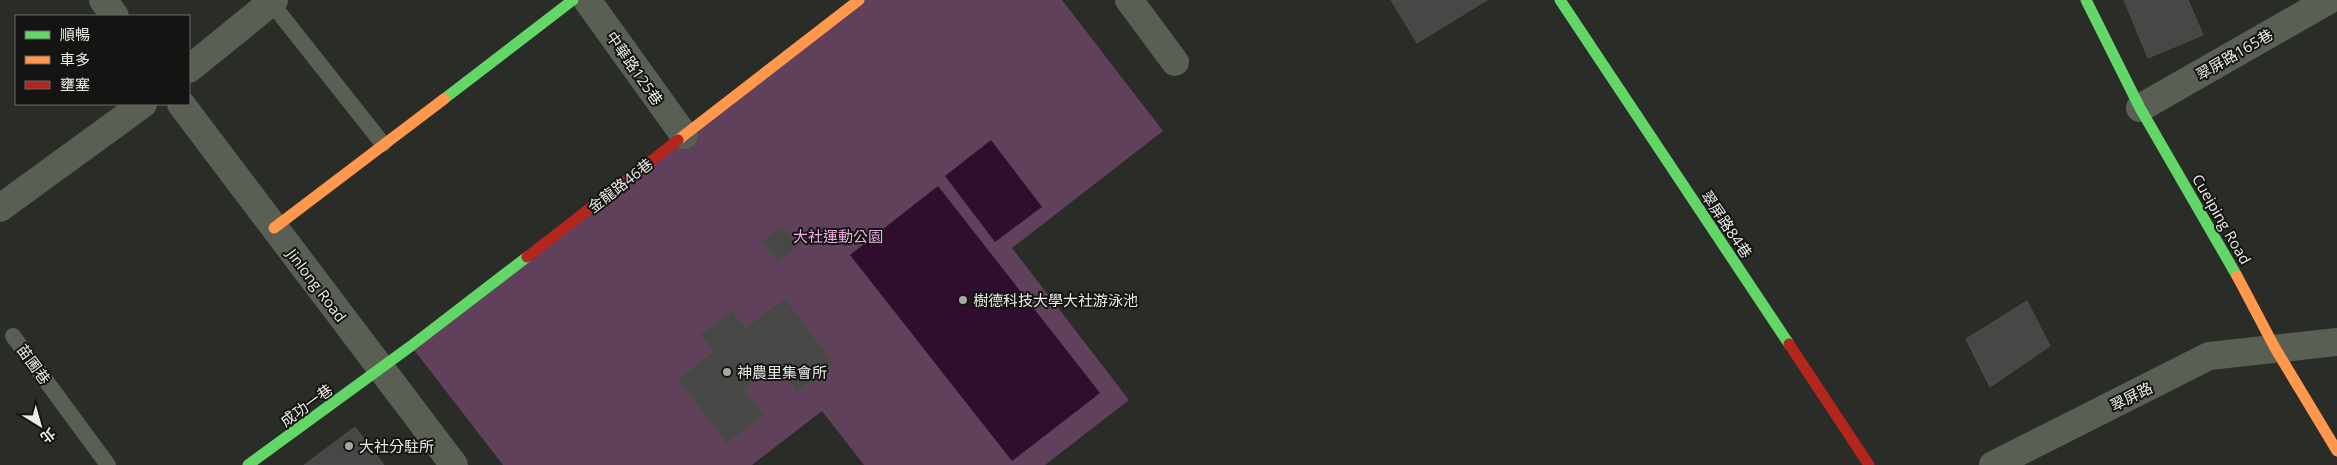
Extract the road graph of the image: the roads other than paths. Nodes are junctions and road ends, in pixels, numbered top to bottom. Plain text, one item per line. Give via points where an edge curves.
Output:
1 (103, 0) edge
2 (573, 0) edge
3 (587, 0) edge
4 (860, 0) edge
5 (1128, 0) edge
6 (1560, 0) edge
7 (2086, 0) edge
8 (2329, 0) edge
9 (271, 1) edge
10 (114, 15) edge
11 (1175, 62) dead end
12 (190, 68) edge
13 (143, 105) edge
14 (182, 105) edge
15 (2140, 108) junction
16 (684, 135) junction
17 (384, 144) junction
18 (0, 208) edge
19 (274, 228) junction
20 (13, 336) dead end
21 (2337, 342) edge
22 (2275, 348) junction
23 (380, 369) junction
24 (2337, 451) edge
25 (108, 465) edge
26 (248, 465) edge
27 (454, 465) edge
28 (1869, 465) edge
29 (1993, 465) edge

1 - 10 street
2 - 17 street
3 - 16 street, 中華路125巷
4 - 16 street, 金龍路46巷
5 - 11 street
6 - 28 street, 翠屏路84巷
7 - 15 street, Cueiping Road
8 - 15 street, 翠屏路165巷
9 - 12 street
9 - 17 lane
13 - 18 street
14 - 19 street, Jinlong Road
15 - 22 street, Cueiping Road via 2242,284
16 - 23 street, 金龍路46巷
17 - 19 street
19 - 23 street, Jinlong Road
20 - 25 lane, 苗圃巷
21 - 22 street, 翠屏路
22 - 24 street, Cueiping Road
22 - 29 street, 翠屏路 via 2209,356
23 - 26 street, 成功一巷
23 - 27 street, Jinlong Road

